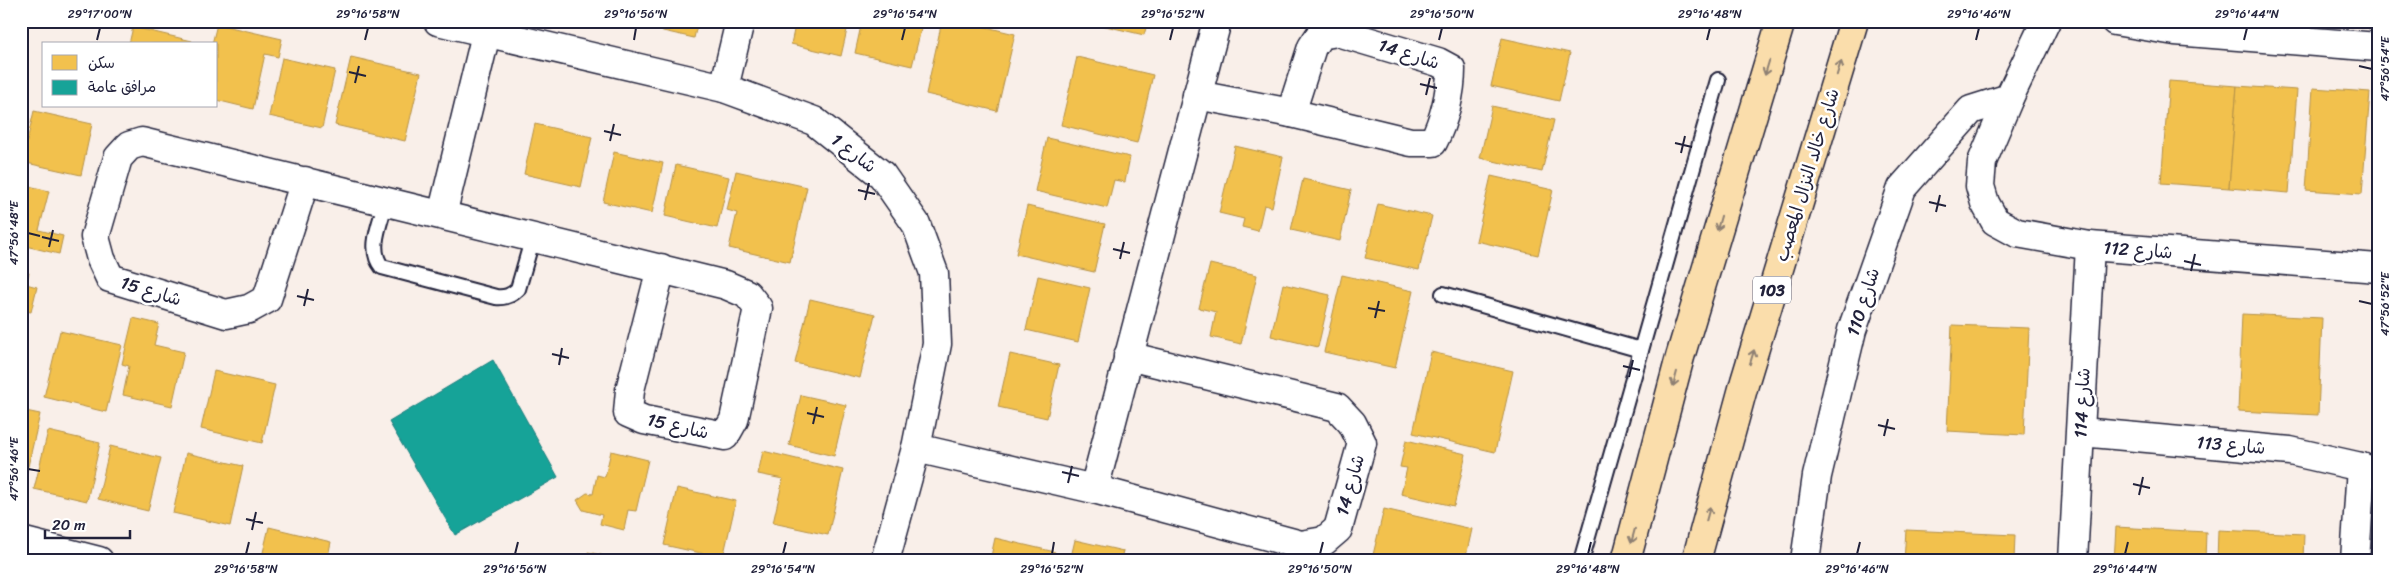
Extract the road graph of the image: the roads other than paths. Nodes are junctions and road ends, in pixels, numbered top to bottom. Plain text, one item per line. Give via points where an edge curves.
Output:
1 (438, 21) edge
2 (740, 21) edge
3 (1217, 21) edge
4 (1781, 21) edge
5 (1854, 21) edge
6 (2046, 21) edge
7 (2115, 21) edge
8 (486, 34) junction
9 (2378, 47) edge
10 (1718, 80) dead end
11 (724, 88) junction
12 (1197, 95) junction
13 (2009, 98) junction
14 (1291, 113) junction
15 (305, 181) junction
16 (386, 201) junction
17 (442, 215) junction
18 (533, 237) junction
19 (2090, 246) junction
20 (661, 268) junction
21 (2378, 268) edge
22 (1443, 294) dead end
23 (1641, 350) junction
24 (1128, 356) junction
25 (2081, 432) junction
26 (916, 448) junction
27 (2370, 470) edge
28 (1094, 489) junction
29 (21, 542) edge
30 (99, 561) edge
31 (885, 561) edge
32 (1581, 561) edge
33 (1626, 561) edge
34 (1696, 561) edge
35 (1805, 561) edge
36 (2073, 561) edge
37 (2355, 561) edge

1 - 8 street, شارع 1
2 - 11 street
3 - 12 street
4 -> 33 main road via 1680,357
34 -> 5 main road, شارع خالد النزال المعصب / 103 via 1745,380
6 - 13 street
7 - 9 street via 2210,34
8 - 11 street, شارع 1
8 - 17 street
10 - 23 lane
11 - 26 street, شارع 1 via 814,121 882,175 916,224 934,274 937,344
12 - 14 street, شارع 14
12 - 24 street
13 - 19 street, شارع 112 via 1982,162 1980,186 1984,203 1995,221 2017,233
13 - 35 street, شارع 110 via 1971,110 1902,188 1852,330 1817,476
14 - 14 street, شارع 14 via 1411,142 1433,142 1440,128 1451,69 1438,62 1338,32 1320,35 1312,47
15 - 15 street, شارع 15 via 142,142 129,146 118,158 95,237 101,259 110,278 226,314 249,309 266,299
15 - 16 street, شارع 15
16 - 17 street, شارع 15
16 - 18 lane via 375,245 377,261 382,267 496,297 512,295 518,289
17 - 18 street, شارع 15
18 - 20 street, شارع 15
19 - 21 street, شارع 112
19 - 25 street, 114 شارع
20 - 20 street, شارع 15 via 630,390 628,413 644,420 725,436 734,420 758,308 747,294 726,285
22 - 23 lane
23 - 32 lane
24 - 28 street
24 - 28 street, شارع 14 via 1337,407 1352,424 1362,443 1338,529 1324,542 1301,545
25 - 27 street, شارع 113 via 2290,450
25 - 36 street, 114 شارع
26 - 28 street, شارع 14
26 - 31 street, شارع 1
27 - 37 street
29 - 30 street

